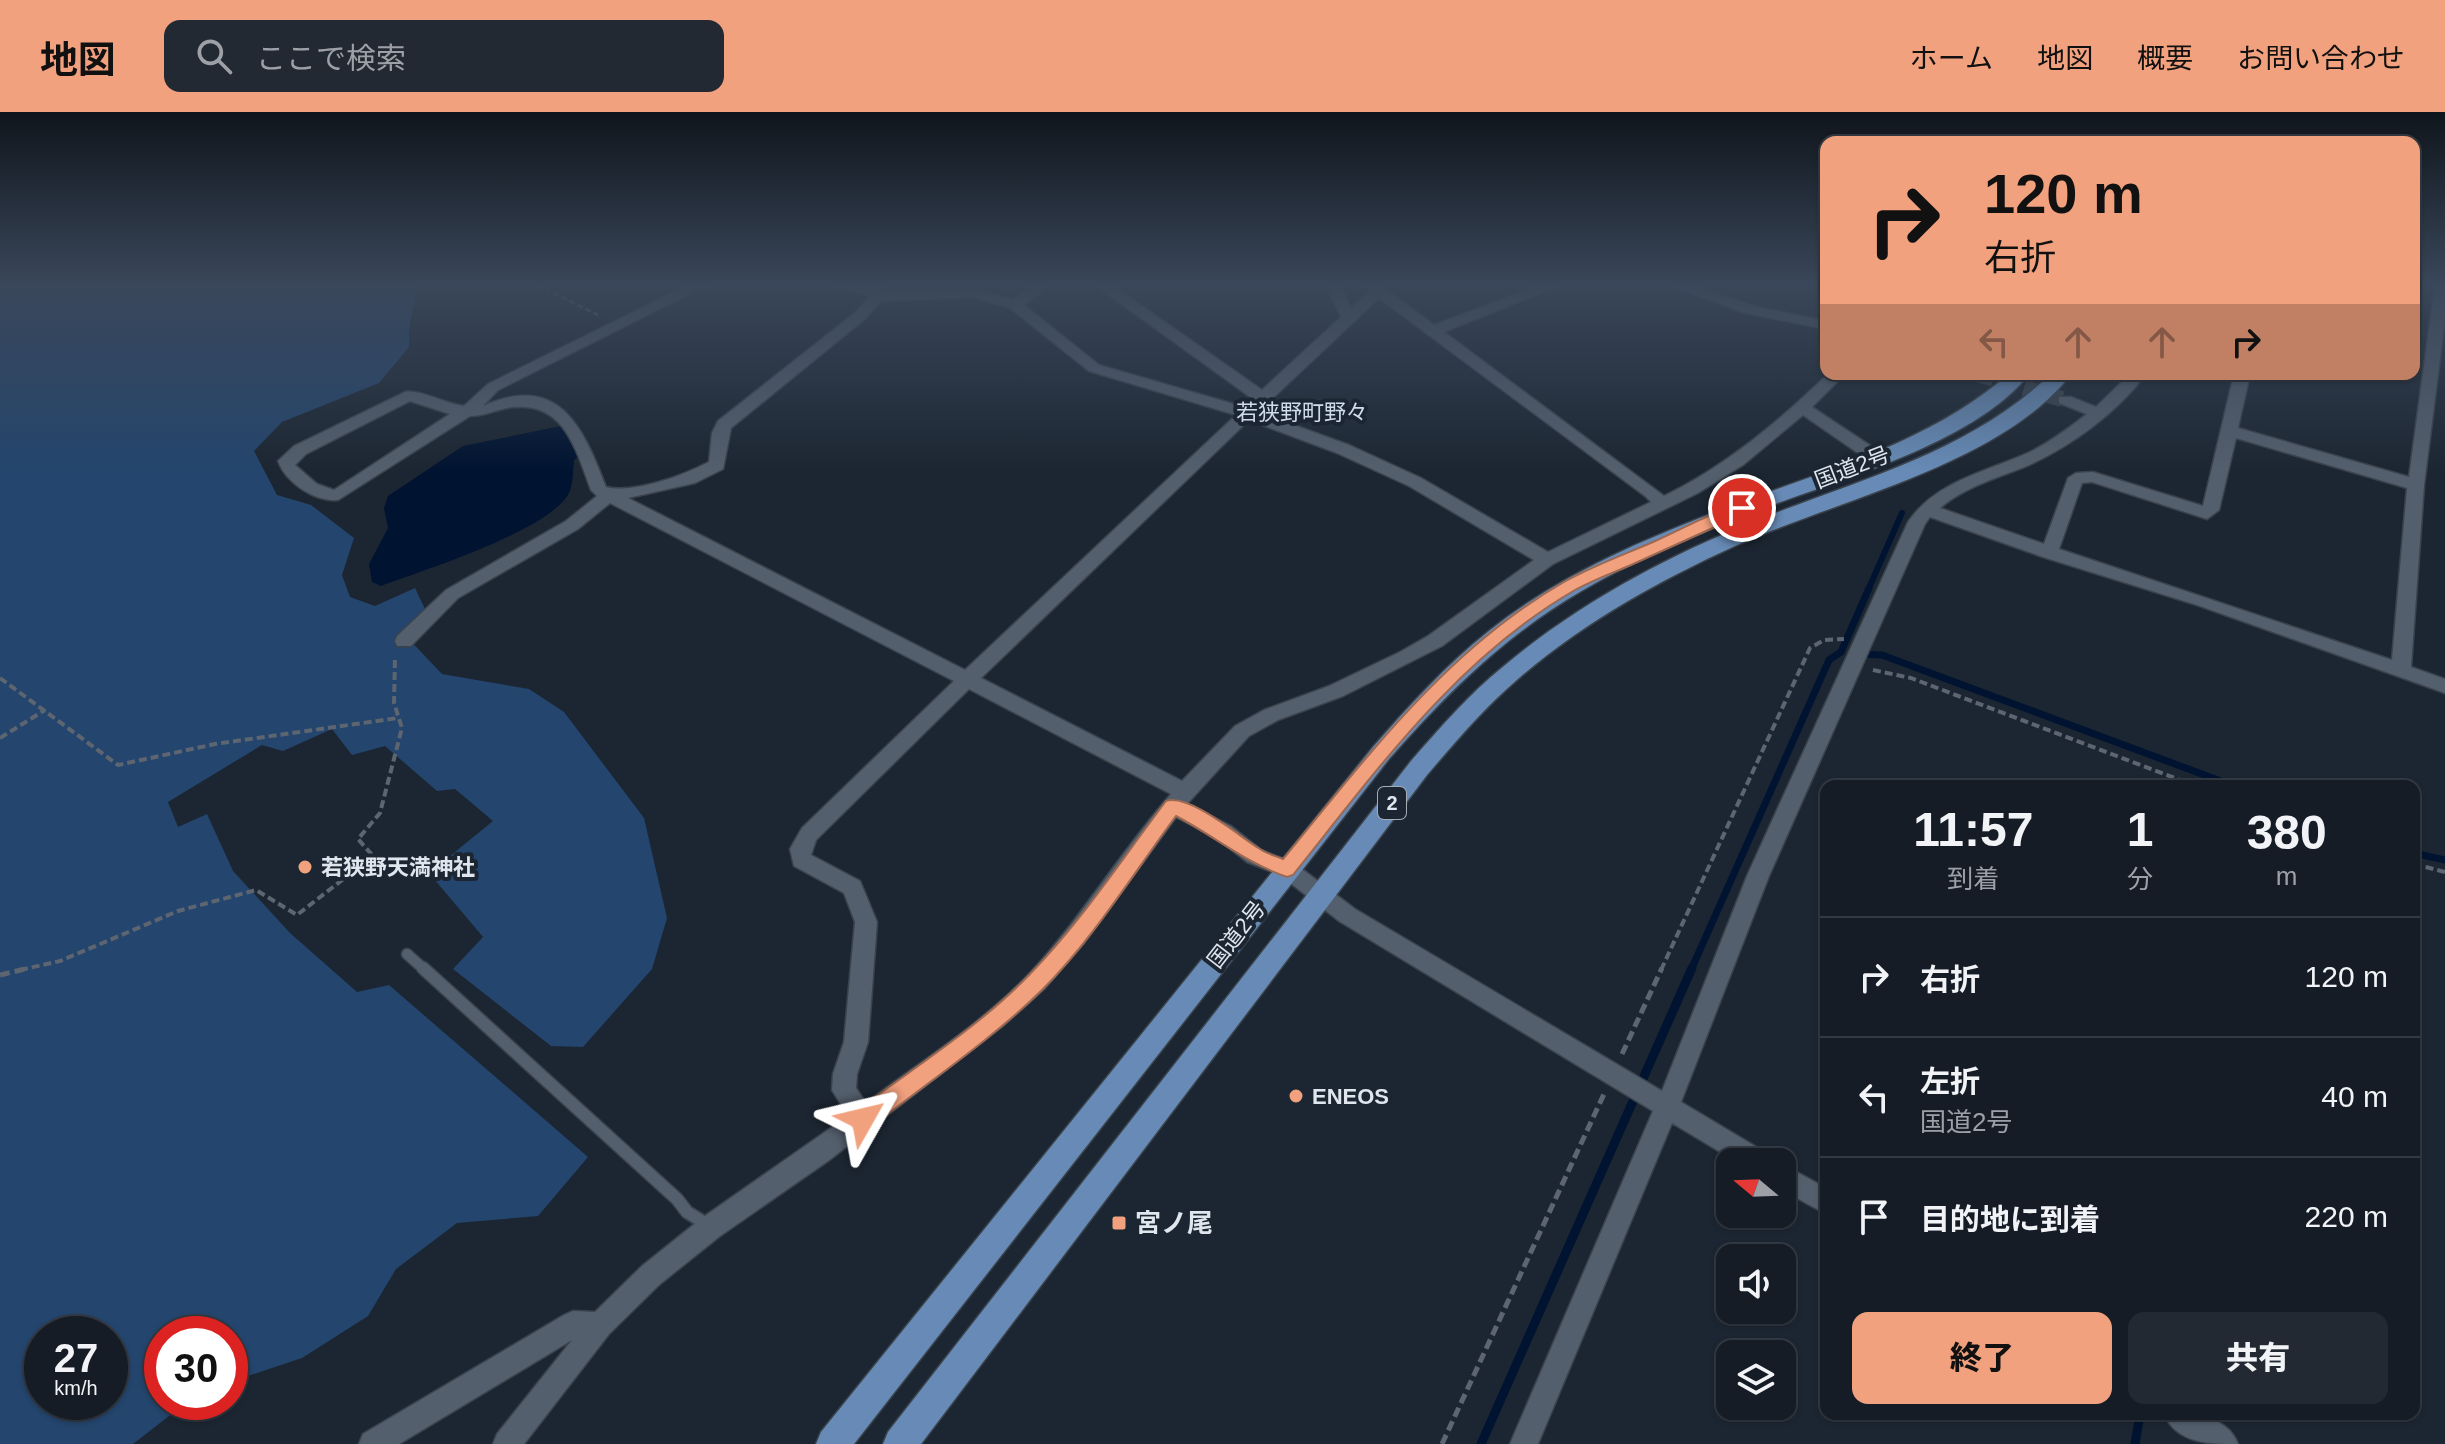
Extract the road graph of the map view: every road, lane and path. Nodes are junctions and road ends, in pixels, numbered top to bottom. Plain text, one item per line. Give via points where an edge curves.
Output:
1 (573, 347) edge
2 (821, 347) edge
3 (1068, 347) edge
4 (1190, 347) edge
5 (1315, 347) edge
6 (1455, 347) edge
7 (2422, 359) edge
8 (1831, 380) edge
9 (2013, 380) edge
10 (2055, 380) edge
11 (2132, 380) edge
12 (2241, 380) edge
13 (1261, 397) junction
14 (2065, 400) tunnel mouth
15 (1802, 408) junction
16 (469, 410) junction
17 (1244, 412) junction
18 (2098, 413) junction
19 (2231, 431) junction
20 (1877, 458) junction
21 (2416, 485) junction
22 (610, 494) junction
23 (1663, 504) junction
24 (1927, 508) junction
25 (2049, 553) junction
26 (1547, 560) junction
27 (1839, 638) dead end
28 (404, 641) joint
29 (1855, 658) junction
30 (2401, 669) junction
31 (0, 678) edge
32 (969, 681) junction
33 (2445, 686) edge
34 (45, 710) junction
35 (398, 718) junction
36 (0, 738) edge
37 (2180, 780) edge
38 (1179, 799) junction
39 (2420, 866) edge
40 (1287, 869) junction
41 (2445, 872) edge
42 (1320, 897) junction
43 (407, 954) dead end
44 (0, 975) edge
45 (1617, 1077) junction
46 (1660, 1103) junction
47 (863, 1119) junction
48 (1736, 1148) edge
49 (1796, 1184) edge
50 (1820, 1198) edge
51 (711, 1227) junction
52 (600, 1325) junction
53 (2187, 1420) edge
54 (373, 1444) edge
55 (507, 1444) edge
56 (833, 1444) edge
57 (900, 1444) edge
58 (1442, 1444) edge
59 (1524, 1444) edge
60 (2224, 1444) edge

1 - 16 street via 493,387
2 - 22 street via 724,425 717,465 689,479
3 - 17 street via 1094,368
4 - 13 street
5 - 13 street
6 - 23 street
7 - 21 street
8 - 15 street
9 - 20 highway, 国道2号 / 2 via 1940,430
10 - 42 highway, 国道2号 / 2 via 1970,441 1648,578 1574,625 1511,672 1467,715 1419,768
11 - 18 street
12 - 19 street
13 - 17 street
14 - 18 street
15 - 20 street
15 - 23 street via 1737,461
16 - 16 street via 338,495 319,493 286,461 410,395 426,404
16 - 22 street via 526,402 553,408 565,418 599,490
17 - 26 street via 1415,482
17 - 32 street
18 - 24 street via 2041,452 1959,486
19 - 21 street
19 - 25 street via 2207,513 2082,476 2076,478
20 - 40 highway, 国道2号 / 2 via 1689,530 1571,585 1518,620 1436,691
21 - 30 street
22 - 28 street via 572,525 452,594
22 - 32 street
23 - 26 street
24 - 25 street
24 - 29 street
25 - 30 street
26 - 38 street via 1435,641 1242,731
27 - 45 path via 1810,648
28 - 35 path via 396,651
29 - 37 path
29 - 46 street
30 - 33 street
31 - 34 path
32 - 38 street
32 - 47 street via 809,834 800,849 801,860 852,887 866,922 856,1042 844,1090
34 - 35 path via 118,765 215,744
34 - 36 path
35 - 44 path via 402,728 380,813 358,839 373,856 297,915 256,890 178,911 60,961
38 - 40 street via 1254,856
38 - 47 street via 1036,982
39 - 41 path
40 - 42 street
40 - 56 highway, 国道2号 / 2
42 - 45 street
42 - 57 highway, 国道2号 / 2
43 - 51 lane via 687,1212
45 - 46 street
45 - 58 path
46 - 48 street
46 - 59 street
47 - 51 street
49 - 50 street
51 - 52 street
52 - 54 street via 573,1324
52 - 55 street
53 - 60 street

